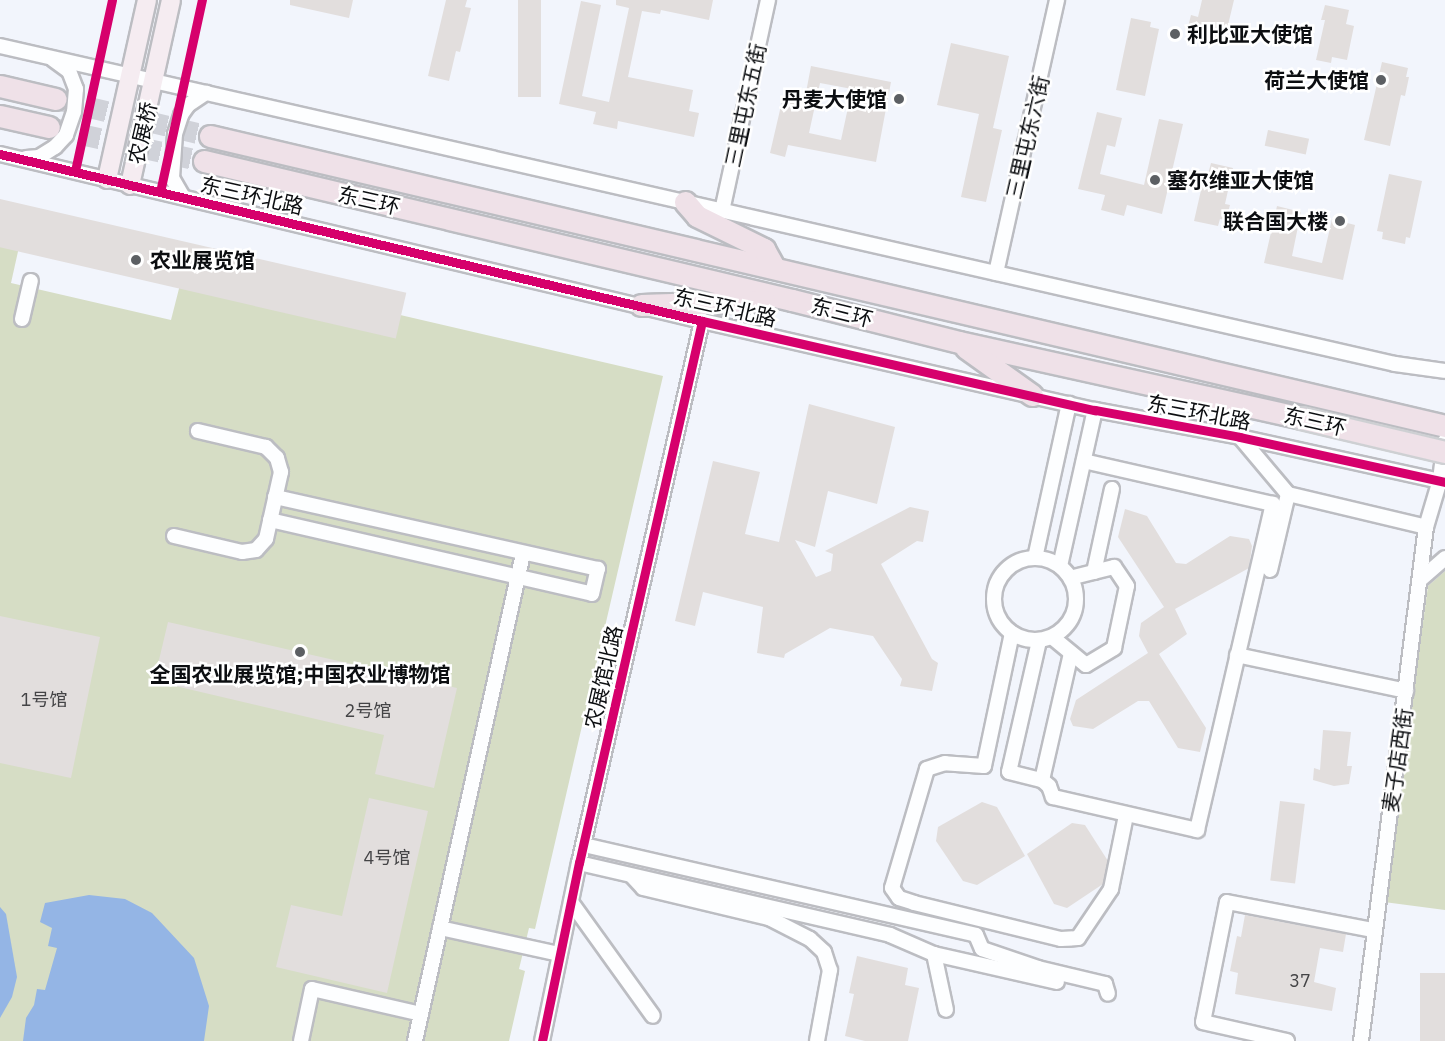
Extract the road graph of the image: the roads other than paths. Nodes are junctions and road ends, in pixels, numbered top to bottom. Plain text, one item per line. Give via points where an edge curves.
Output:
1 (147, 0) edge
2 (171, 0) edge
3 (768, 0) edge
4 (1058, 0) edge
5 (0, 46) edge
6 (44, 56) junction
7 (130, 75) junction
8 (154, 81) junction
9 (0, 86) edge
10 (206, 93) junction
11 (56, 99) tunnel mouth
12 (0, 116) edge
13 (49, 127) tunnel mouth
14 (210, 136) tunnel mouth
15 (0, 154) edge
16 (17, 158) junction
17 (204, 161) tunnel mouth
18 (106, 179) junction
19 (130, 185) junction
20 (183, 197) junction
21 (685, 202) junction
22 (722, 211) junction
23 (774, 267) junction
24 (996, 273) junction
25 (31, 281) dead end
26 (792, 300) junction
27 (641, 305) junction
28 (22, 319) dead end
29 (702, 321) junction
30 (958, 342) junction
31 (1445, 371) edge
32 (1032, 395) junction
33 (1069, 404) junction
34 (1095, 410) junction
35 (1445, 426) edge
36 (198, 431) dead end
37 (1240, 437) junction
38 (1445, 441) edge
39 (1445, 452) edge
40 (1084, 460) junction
41 (1442, 481) edge
42 (1112, 489) dead end
43 (1288, 494) junction
44 (275, 497) junction
45 (270, 520) junction
46 (1426, 526) junction
47 (174, 536) dead end
48 (523, 554) junction
49 (1035, 558) junction
50 (1445, 558) edge
51 (1060, 566) junction
52 (1270, 570) dead end
53 (1094, 572) junction
54 (518, 576) junction
55 (1070, 578) junction
56 (1421, 579) junction
57 (1012, 633) junction
58 (1045, 639) junction
59 (1071, 653) junction
60 (1237, 655) junction
61 (1406, 691) junction
62 (1042, 780) junction
63 (1126, 815) junction
64 (584, 845) junction
65 (654, 862) junction
66 (579, 863) junction
67 (632, 876) junction
68 (649, 878) junction
69 (571, 902) junction
70 (980, 919) junction
71 (440, 928) junction
72 (1373, 930) junction
73 (976, 935) junction
74 (559, 954) junction
75 (934, 954) junction
76 (946, 1010) dead end
77 (421, 1014) junction
78 (653, 1016) dead end
79 (301, 1041) edge
80 (415, 1041) edge
81 (542, 1041) edge
82 (817, 1041) edge
83 (1287, 1041) edge
84 (1360, 1041) edge

1 - 7 main road, 农展桥
2 - 8 main road, 农展桥
3 - 22 street, 三里屯东五街
4 - 24 street, 三里屯东六街
5 - 6 street
6 - 7 street
6 - 16 street via 69,71 76,89 74,112 66,135 55,147 39,157
7 - 8 street
7 - 18 main road, 农展桥
8 - 10 street
8 - 19 main road, 农展桥
9 - 11 highway
10 - 20 street via 188,105 175,134 172,178
10 - 21 street
12 - 13 highway
14 - 23 highway, 东三环
15 - 16 street, 东三环北路
16 - 18 street, 东三环北路
17 - 26 highway, 东三环
18 - 19 street, 东三环北路
19 - 20 street, 东三环北路
20 - 27 street, 东三环北路
21 - 22 street
21 - 23 highway via 697,216 764,249
22 - 24 street
23 - 35 highway, 东三环
24 - 31 street via 1395,364
25 - 28 street
26 - 27 highway
26 - 30 highway, 东三环
27 - 29 street, 东三环北路
29 - 32 street, 东三环北路
29 - 64 street, 农展馆北路
30 - 32 highway
30 - 39 highway, 东三环, bridge
32 - 33 street, 东三环北路
33 - 34 street, 东三环北路
33 - 49 street
34 - 37 street, 东三环北路
34 - 40 street
36 - 44 street via 266,447 277,458 280,472
37 - 41 street, 东三环北路
37 - 43 street
38 - 41 street, 麦子店西街
40 - 51 street
40 - 60 street via 1273,504
41 - 46 street, 麦子店西街
42 - 53 street
43 - 46 street
43 - 52 street
44 - 45 street
44 - 48 street
45 - 47 street via 266,539 256,550 242,552
45 - 54 street
46 - 56 street, 麦子店西街
48 - 54 street
48 - 54 street via 598,569 592,594
49 - 51 street
49 - 57 street via 1013,564 998,581 994,595 996,613
50 - 56 street
51 - 55 street
53 - 55 street
53 - 59 street via 1114,567 1127,586 1114,648 1086,665
54 - 71 street
55 - 58 street via 1076,598 1074,612 1064,629
56 - 61 street, 麦子店西街
57 - 58 street via 1024,640
57 - 70 street via 984,766 945,763 927,769 892,888 899,898
58 - 59 street
58 - 62 street via 1009,772
59 - 62 street
60 - 61 street
60 - 63 street via 1197,830
61 - 72 street, 麦子店西街
62 - 63 street via 1053,797
63 - 70 street via 1111,889 1078,938 1061,939
64 - 65 street
64 - 66 street, 农展馆北路
65 - 68 street
65 - 73 street
66 - 67 street
66 - 69 street, 农展馆北路
67 - 68 street
67 - 82 street via 643,888 769,918 810,939 824,952 830,970
68 - 75 street via 890,935
69 - 74 street, 农展馆北路
69 - 78 street
70 - 73 street
71 - 74 street
71 - 77 street
72 - 83 street via 1227,902 1203,1022
72 - 84 street, 麦子店西街
73 - 75 street via 981,949 1105,984 1108,994
74 - 81 street, 农展馆北路
75 - 76 street
77 - 79 street via 312,990
77 - 80 street

